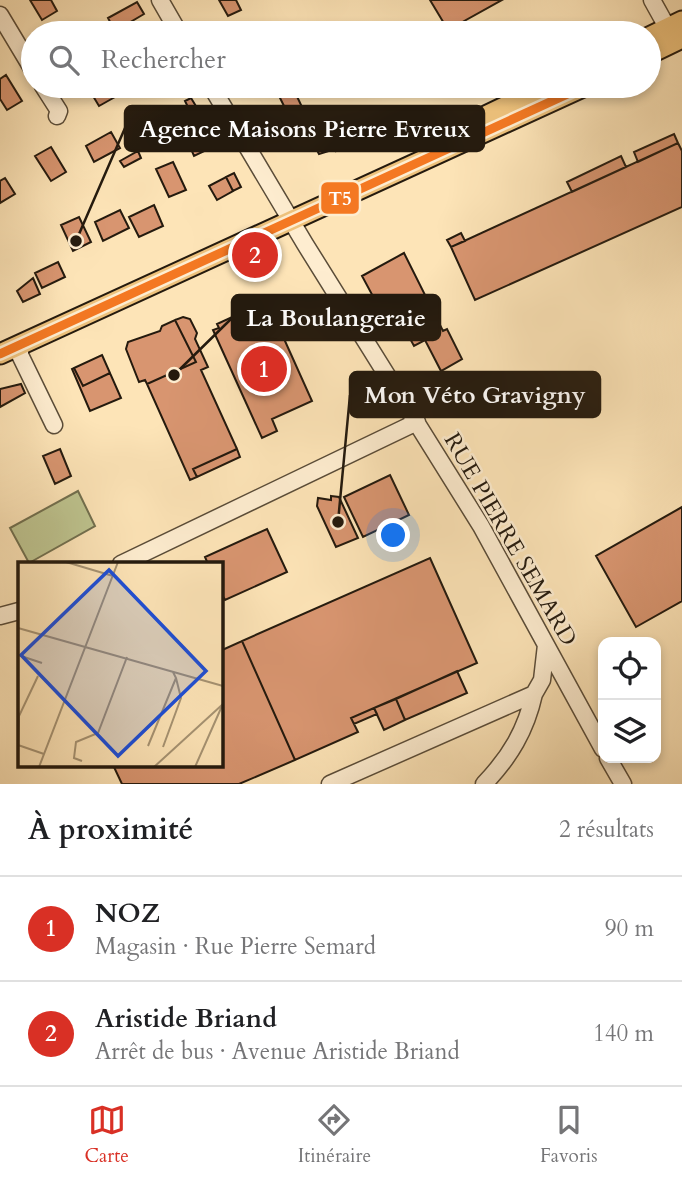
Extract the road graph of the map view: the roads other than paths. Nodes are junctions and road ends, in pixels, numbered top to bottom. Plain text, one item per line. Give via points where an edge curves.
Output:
1 (160, 0) edge
2 (652, 0) edge
3 (0, 15) edge
4 (172, 21) edge
5 (677, 32) edge
6 (661, 45) edge
7 (21, 50) edge
8 (51, 98) edge
9 (218, 98) edge
10 (525, 98) edge
11 (556, 98) edge
12 (57, 116) dead end
13 (402, 163) junction
14 (289, 217) junction
15 (20, 344) junction
16 (0, 354) edge
17 (417, 422) junction
18 (54, 425) dead end
19 (125, 562) edge
20 (18, 611) edge
21 (0, 616) edge
22 (546, 645) junction
23 (534, 694) junction
24 (598, 740) edge
25 (611, 763) edge
26 (330, 784) edge
27 (484, 784) edge
28 (622, 784) edge

1 - 4 street
2 - 5 street
3 - 7 street
5 - 6 main road
8 - 12 street via 59,111
9 - 14 street, RUE PIERRE SEMARD
10 - 13 main road
11 - 13 main road
13 - 14 main road
14 - 15 main road
14 - 17 street, RUE PIERRE SEMARD
15 - 16 main road
15 - 18 street via 20,355
17 - 19 street
17 - 22 street, RUE PIERRE SEMARD
20 - 21 street
22 - 23 street via 542,680
22 - 24 street, RUE PIERRE SEMARD
23 - 26 street
23 - 27 street via 528,720 506,761
25 - 28 street

